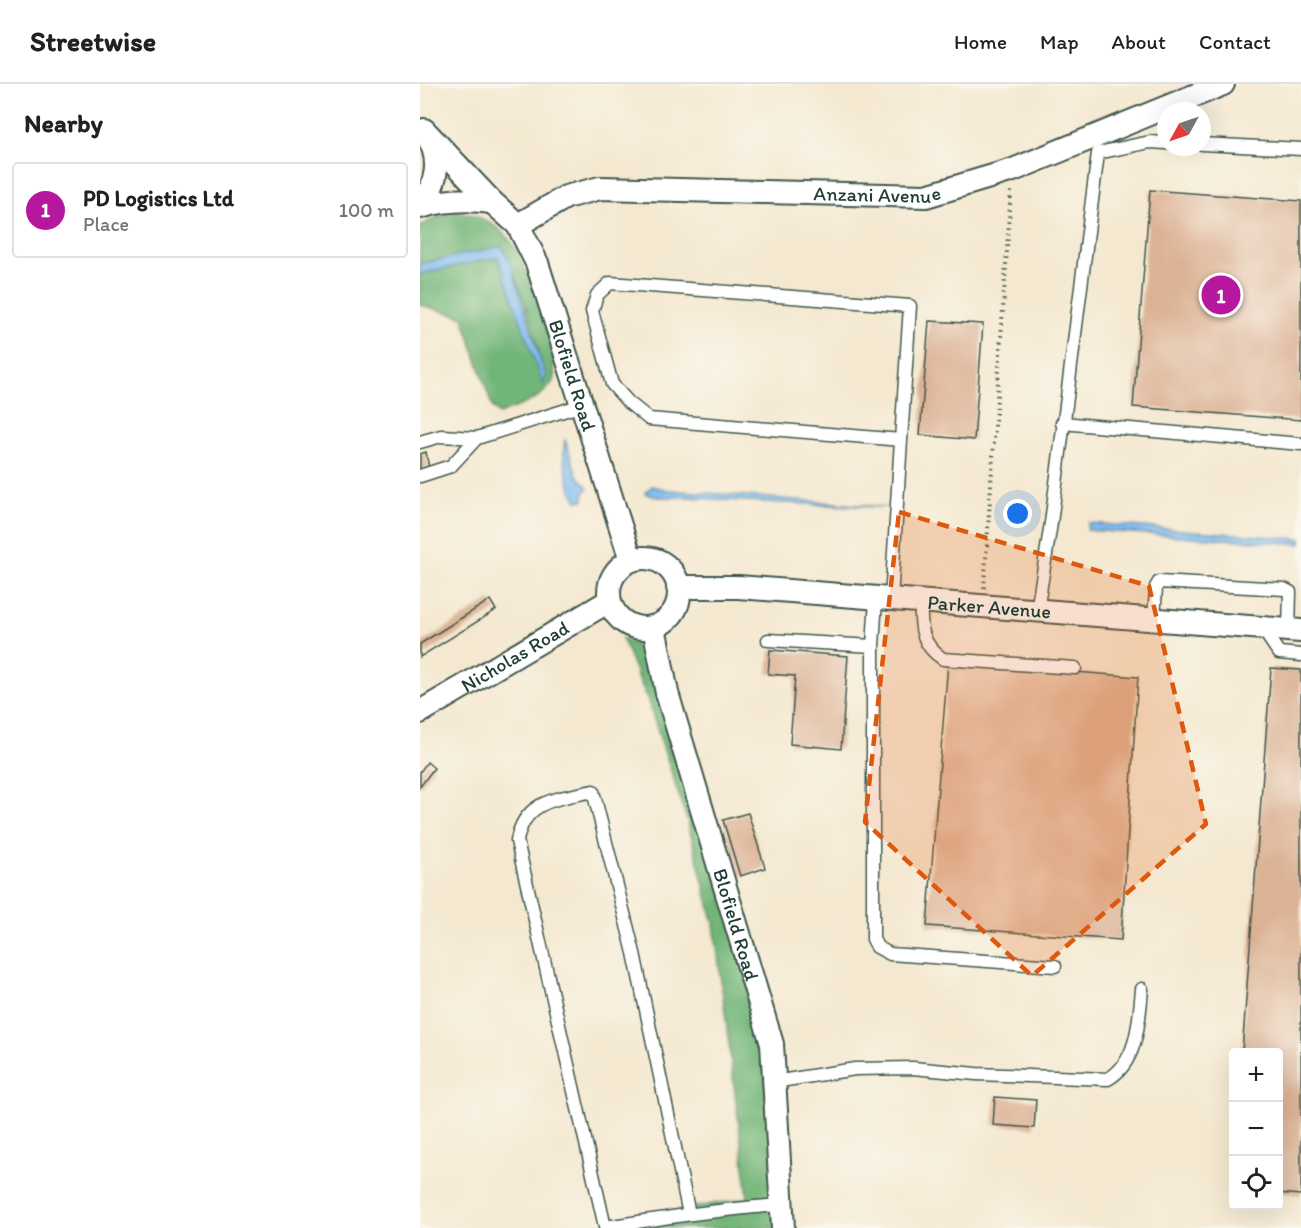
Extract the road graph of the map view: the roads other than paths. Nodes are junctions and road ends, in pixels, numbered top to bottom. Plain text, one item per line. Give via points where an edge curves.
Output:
1 (1223, 84) edge
2 (422, 129) edge
3 (1157, 142) edge
4 (1211, 144) edge
5 (1301, 149) edge
6 (492, 202) junction
7 (420, 205) edge
8 (518, 225) junction
9 (582, 405) junction
10 (1062, 423) junction
11 (477, 438) junction
12 (901, 440) junction
13 (420, 442) edge
14 (1301, 444) edge
15 (420, 476) edge
16 (631, 560) junction
17 (678, 587) junction
18 (884, 599) junction
19 (609, 601) junction
20 (921, 602) junction
21 (1037, 611) junction
22 (1154, 621) junction
23 (654, 627) junction
24 (1262, 628) junction
25 (1295, 631) edge
26 (768, 640) dead end
27 (873, 646) junction
28 (1301, 655) edge
29 (1075, 668) dead end
30 (420, 712) edge
31 (1055, 966) dead end
32 (1142, 989) dead end
33 (774, 1082) junction
34 (780, 1205) junction
35 (688, 1214) junction
36 (783, 1228) edge

1 - 8 street, Anzani Avenue via 1013,170 926,196 600,188 566,197
2 - 6 street, Blofield Road
2 - 7 street via 433,146 436,163 434,181
3 - 10 lane via 1098,153
4 - 5 lane
6 - 7 street
6 - 8 street, Blofield Road
8 - 9 street, Blofield Road via 537,263
9 - 11 lane
9 - 16 street, Blofield Road
10 - 14 lane
10 - 21 lane
11 - 13 lane via 441,436
11 - 15 lane via 451,466
12 - 12 lane via 650,419 612,384 592,310 597,295 610,283 909,306
12 - 18 lane
16 - 17 street via 643,558 661,563
16 - 19 street via 613,576
17 - 18 street, Parker Avenue via 738,587
17 - 23 street via 674,610 667,620
18 - 20 street, Parker Avenue
18 - 27 lane
19 - 23 street via 625,623
19 - 30 street, Nicholas Road
20 - 21 street, Parker Avenue
20 - 29 lane via 920,627 924,638 943,659
21 - 22 street, Parker Avenue
22 - 24 street, Parker Avenue
22 - 25 lane via 1159,582 1284,589 1290,592
23 - 33 street, Blofield Road via 667,693 772,1044
24 - 25 street, Parker Avenue
24 - 28 lane via 1279,652
26 - 27 lane
27 - 31 lane via 876,947 890,954
32 - 33 lane via 1130,1054 1117,1074 1108,1079 913,1068 855,1069
33 - 34 street, Blofield Road
34 - 35 lane
34 - 36 street, Blofield Road
35 - 35 lane via 605,1227 517,841 527,813 548,801 593,791 634,953

